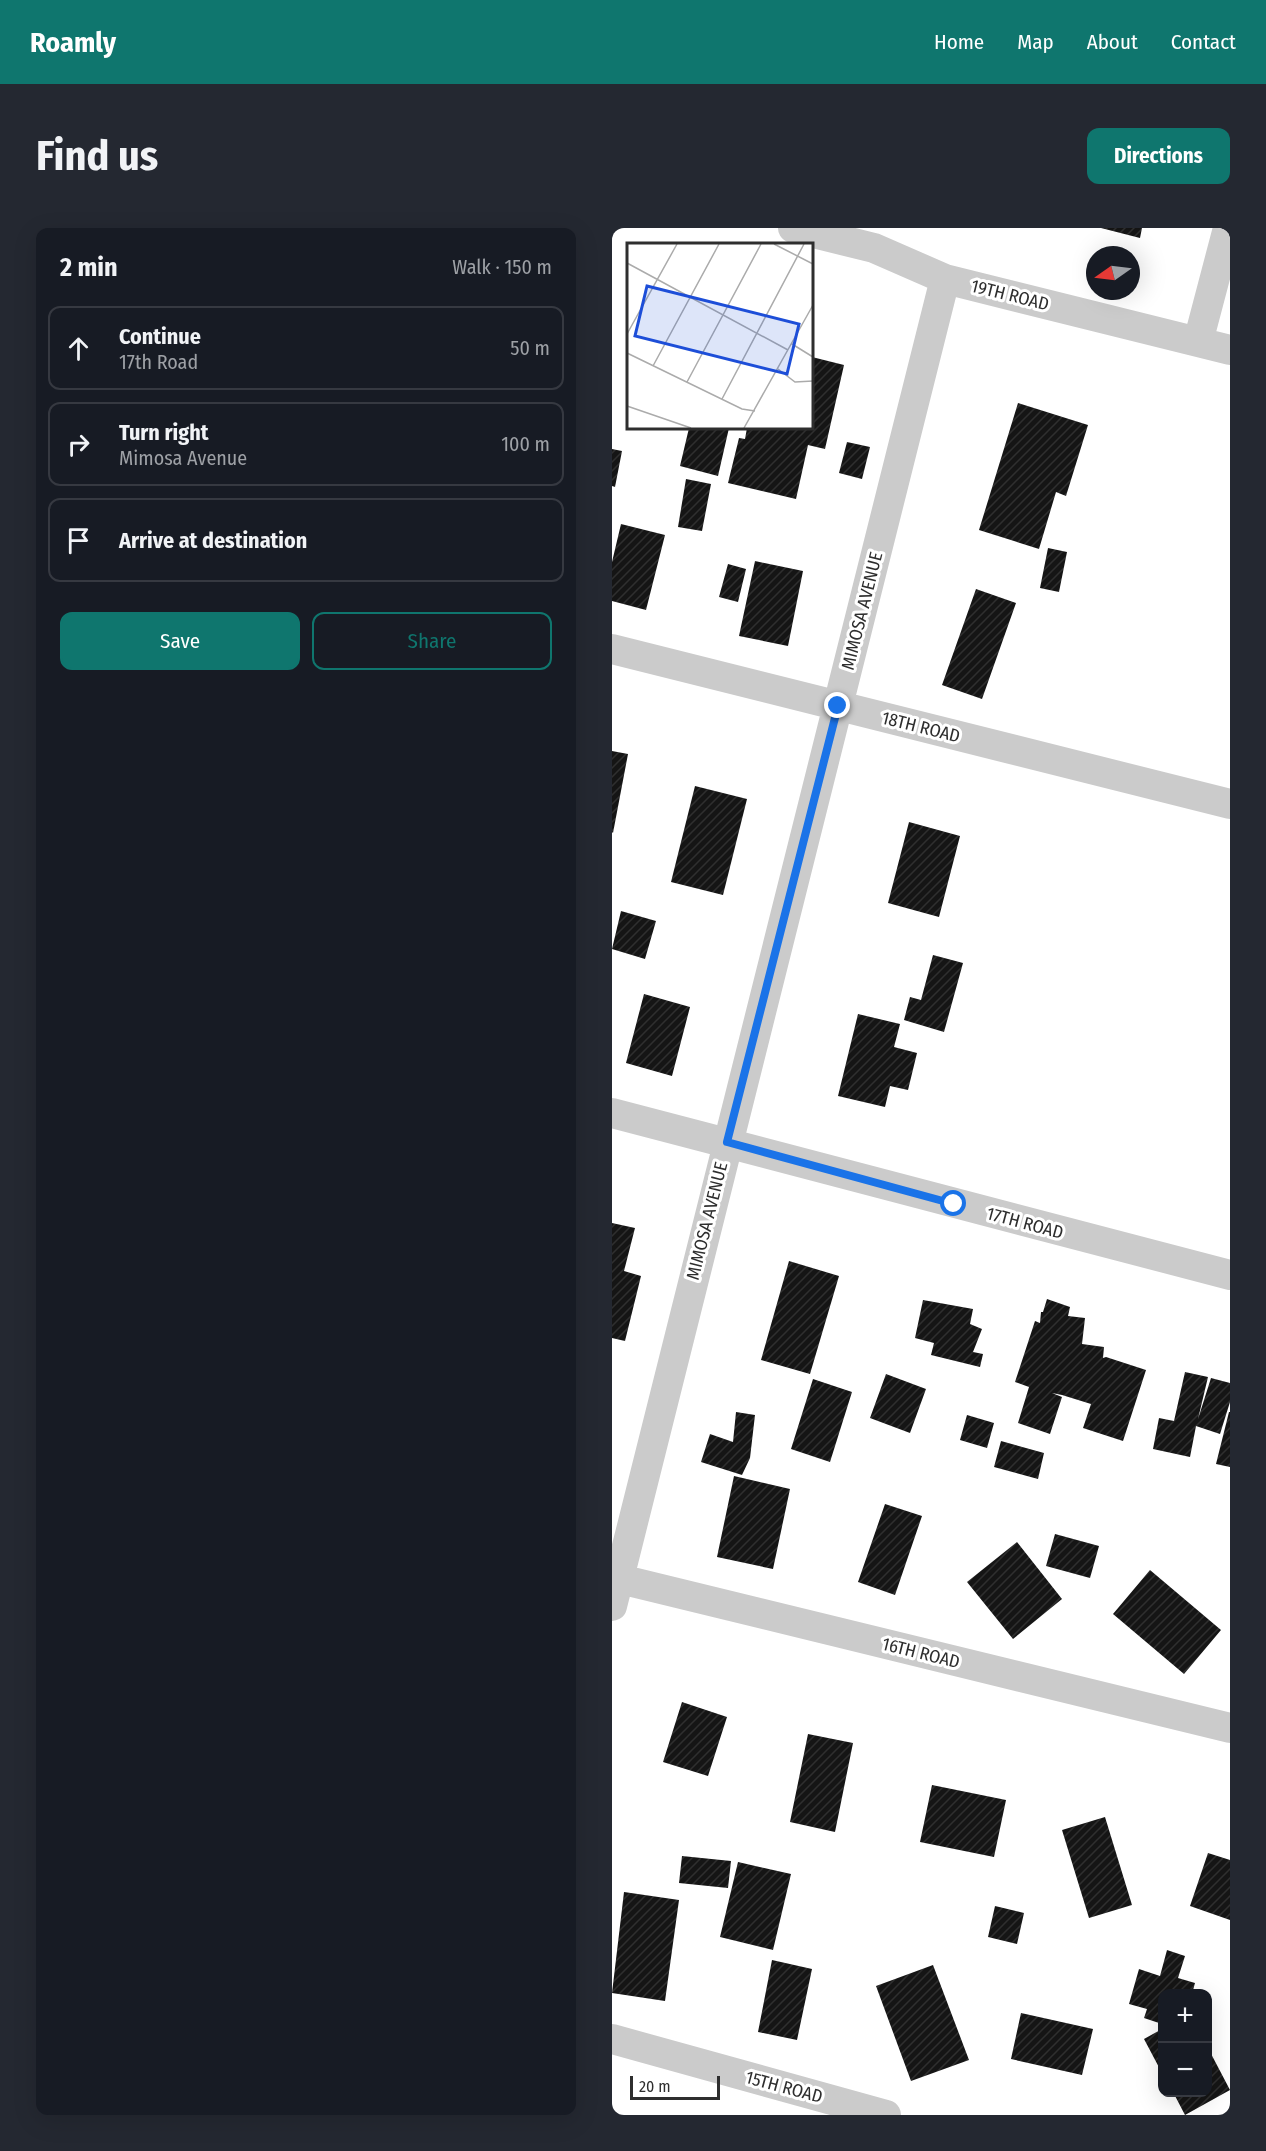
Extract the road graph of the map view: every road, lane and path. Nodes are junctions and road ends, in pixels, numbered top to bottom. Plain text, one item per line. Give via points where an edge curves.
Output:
1 (793, 228) edge
2 (1228, 228) edge
3 (877, 238) edge
4 (945, 279) junction
5 (1198, 342) junction
6 (1230, 350) edge
7 (612, 649) edge
8 (838, 706) junction
9 (1230, 804) edge
10 (612, 1113) edge
11 (727, 1142) junction
12 (1230, 1275) edge
13 (614, 1587) edge
14 (1230, 1728) edge
15 (612, 2039) edge
16 (886, 2115) edge

1 - 3 street, 19TH ROAD
2 - 5 street
3 - 4 street, 19TH ROAD
4 - 5 street, 19TH ROAD
4 - 8 street, MIMOSA AVENUE
5 - 6 street, 19TH ROAD
7 - 8 street, 18TH ROAD
8 - 9 street, 18TH ROAD
8 - 11 street, MIMOSA AVENUE
10 - 11 street, 17TH ROAD
11 - 12 street, 17TH ROAD
11 - 13 street, MIMOSA AVENUE
13 - 14 street, 16TH ROAD
15 - 16 street, 15TH ROAD

